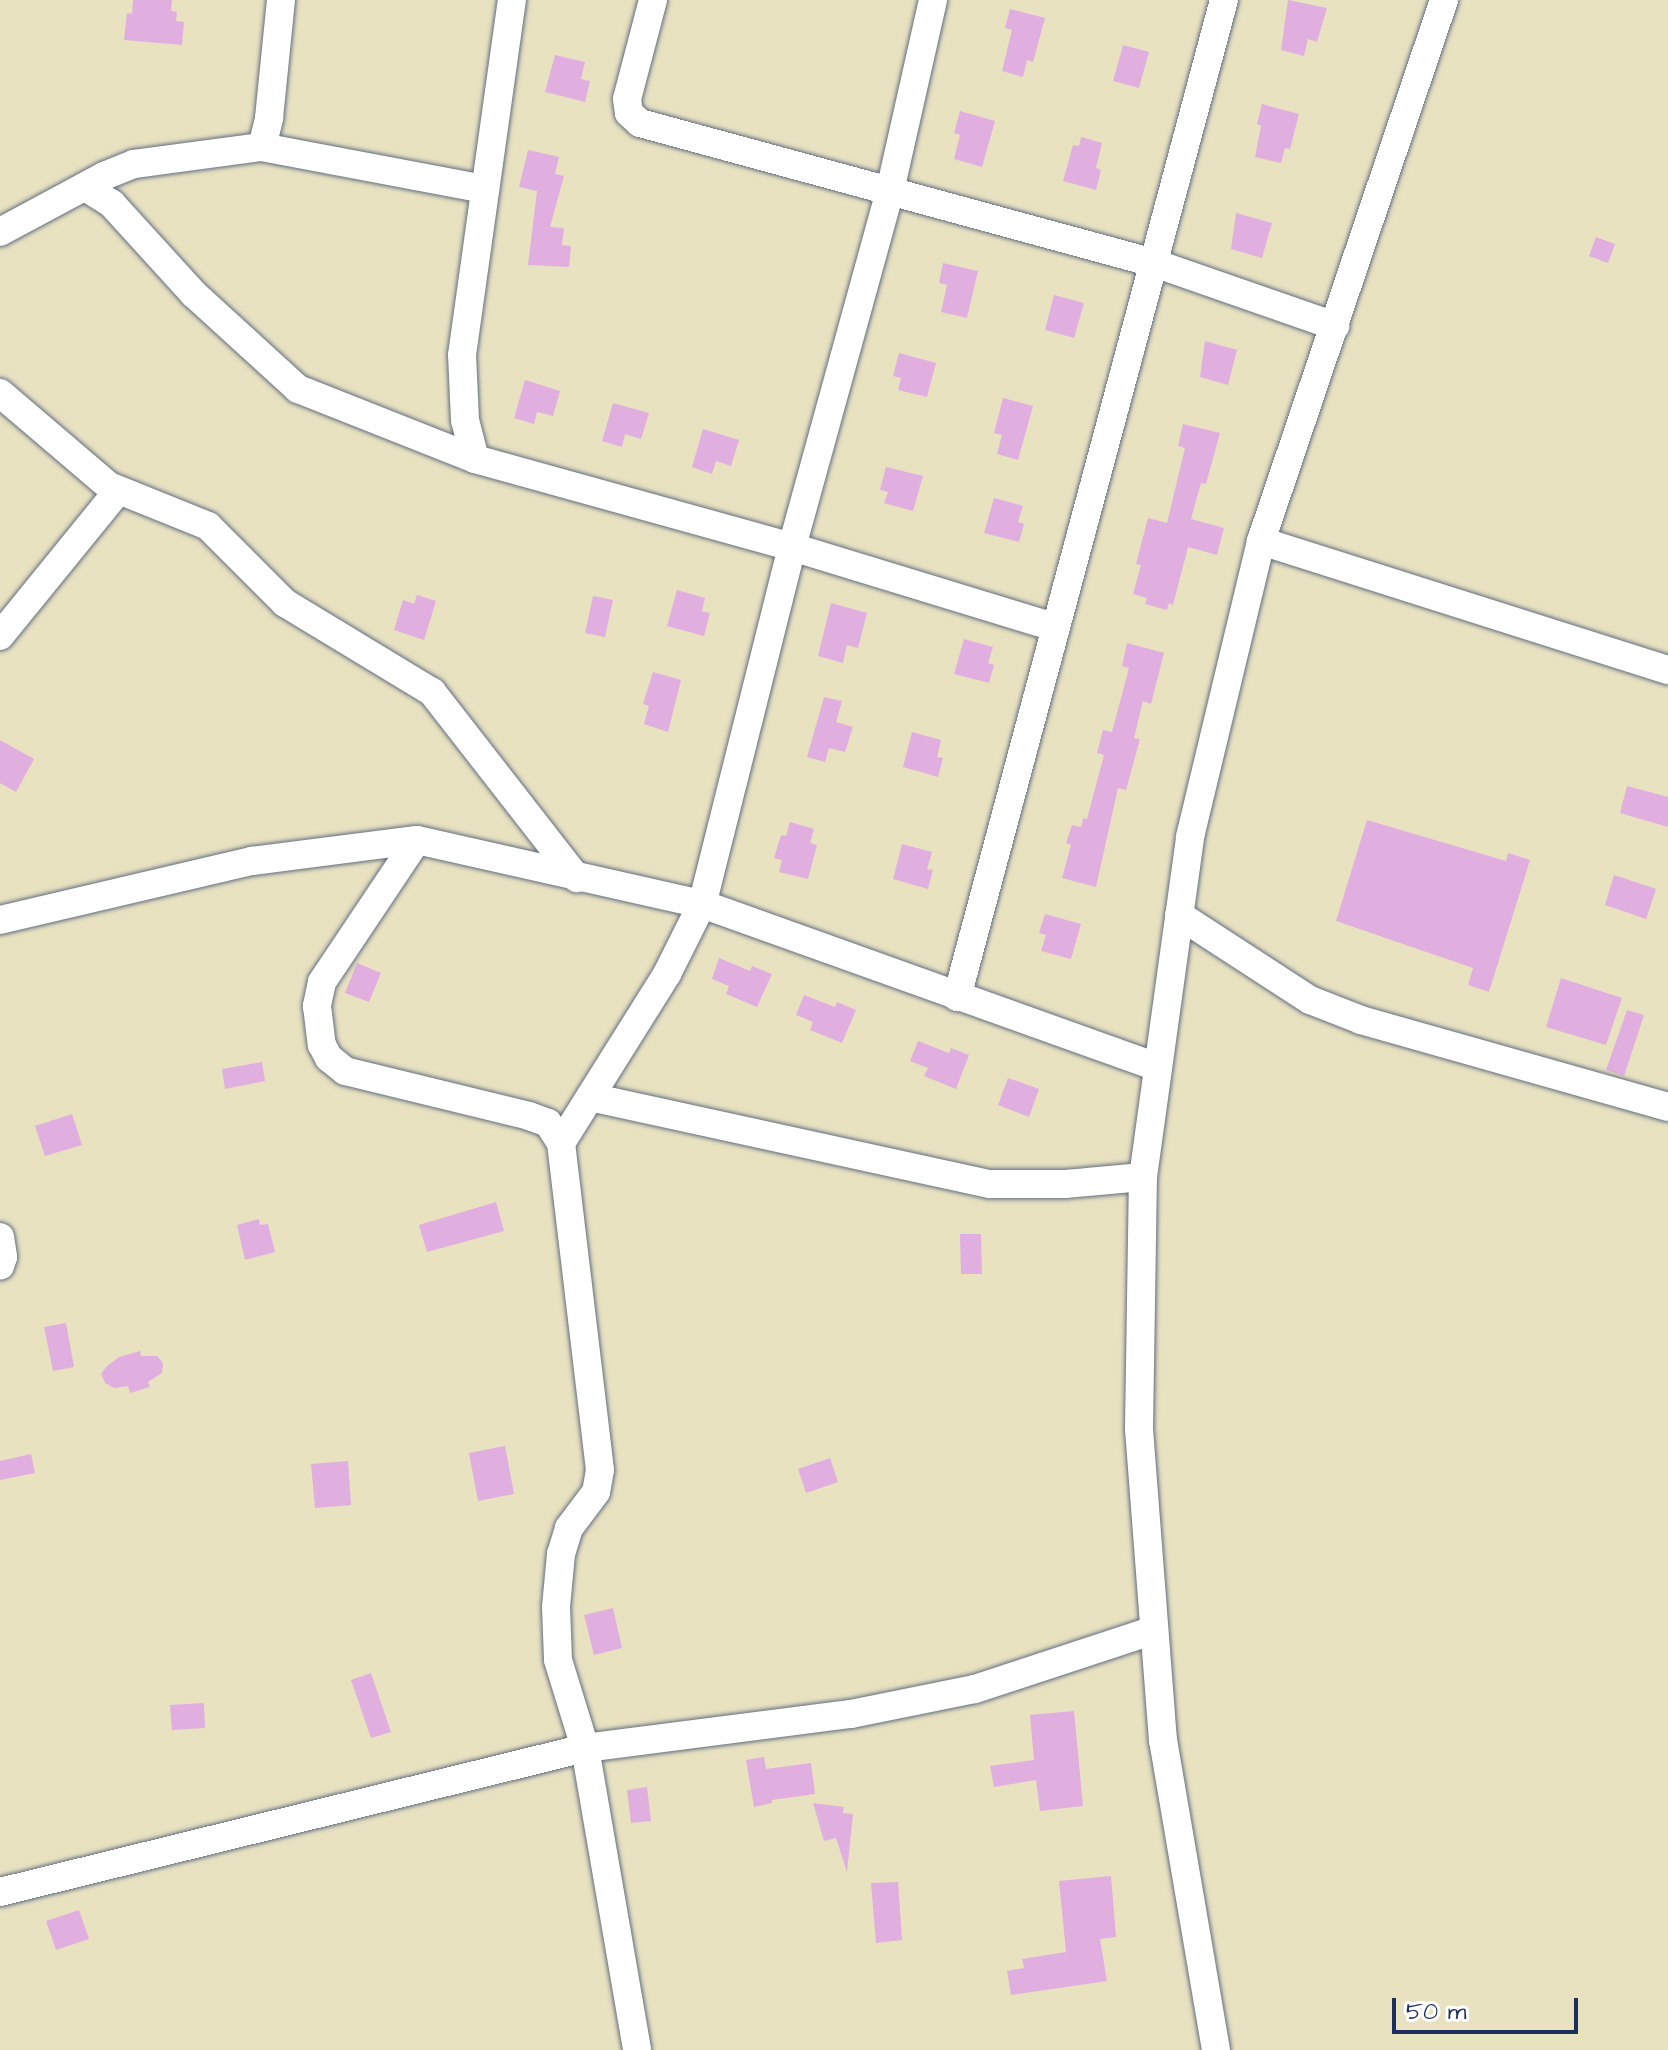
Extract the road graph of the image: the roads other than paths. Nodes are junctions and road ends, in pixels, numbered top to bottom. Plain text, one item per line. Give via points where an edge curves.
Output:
1 (281, 0) edge
2 (512, 0) edge
3 (653, 0) edge
4 (933, 0) edge
5 (1224, 0) edge
6 (1444, 0) edge
7 (262, 147) junction
8 (85, 187) junction
9 (485, 189) junction
10 (890, 191) junction
11 (0, 232) edge
12 (1154, 263) junction
13 (1335, 326) junction
14 (0, 393) edge
15 (475, 459) junction
16 (118, 491) junction
17 (1261, 541) junction
18 (792, 547) junction
19 (1054, 627) junction
20 (0, 636) edge
21 (1668, 670) edge
22 (417, 840) junction
23 (577, 878) junction
24 (702, 904) junction
25 (1179, 915) junction
26 (0, 920) edge
27 (957, 997) junction
28 (1157, 1067) junction
29 (590, 1097) junction
30 (1668, 1107) edge
31 (561, 1143) junction
32 (1143, 1177) junction
33 (0, 1237) edge
34 (0, 1266) edge
35 (1154, 1630) junction
36 (585, 1748) junction
37 (0, 1892) edge
38 (637, 2050) edge
39 (1216, 2050) edge

1 - 7 street
2 - 9 street
3 - 10 street via 627,99 629,113 640,123
4 - 10 street
5 - 12 street
6 - 13 street
7 - 8 street via 134,164
7 - 9 street
8 - 11 street
8 - 15 street via 112,204 194,294 298,389
9 - 15 street via 462,355 465,420
10 - 12 street
10 - 18 street
12 - 13 street
12 - 19 street
13 - 17 street
14 - 16 street
15 - 18 street
16 - 20 street
16 - 23 street via 208,526 285,603 432,692
17 - 21 street
17 - 25 street via 1190,837
18 - 19 street
18 - 24 street
19 - 27 street
22 - 23 street
22 - 26 street via 252,861
22 - 31 street via 322,982 317,1006 322,1045 345,1071 529,1116 548,1123
23 - 24 street
24 - 27 street
24 - 29 street via 667,974
25 - 28 street
25 - 30 street via 1310,1000 1361,1020
27 - 28 street
28 - 32 street
29 - 31 street
29 - 32 street via 990,1184
31 - 36 street via 600,1470 596,1492 569,1528 556,1607 558,1660
32 - 35 street via 1139,1429
33 - 34 street
35 - 36 street via 960,1692 851,1714
35 - 39 street via 1163,1741
36 - 37 street
36 - 38 street

